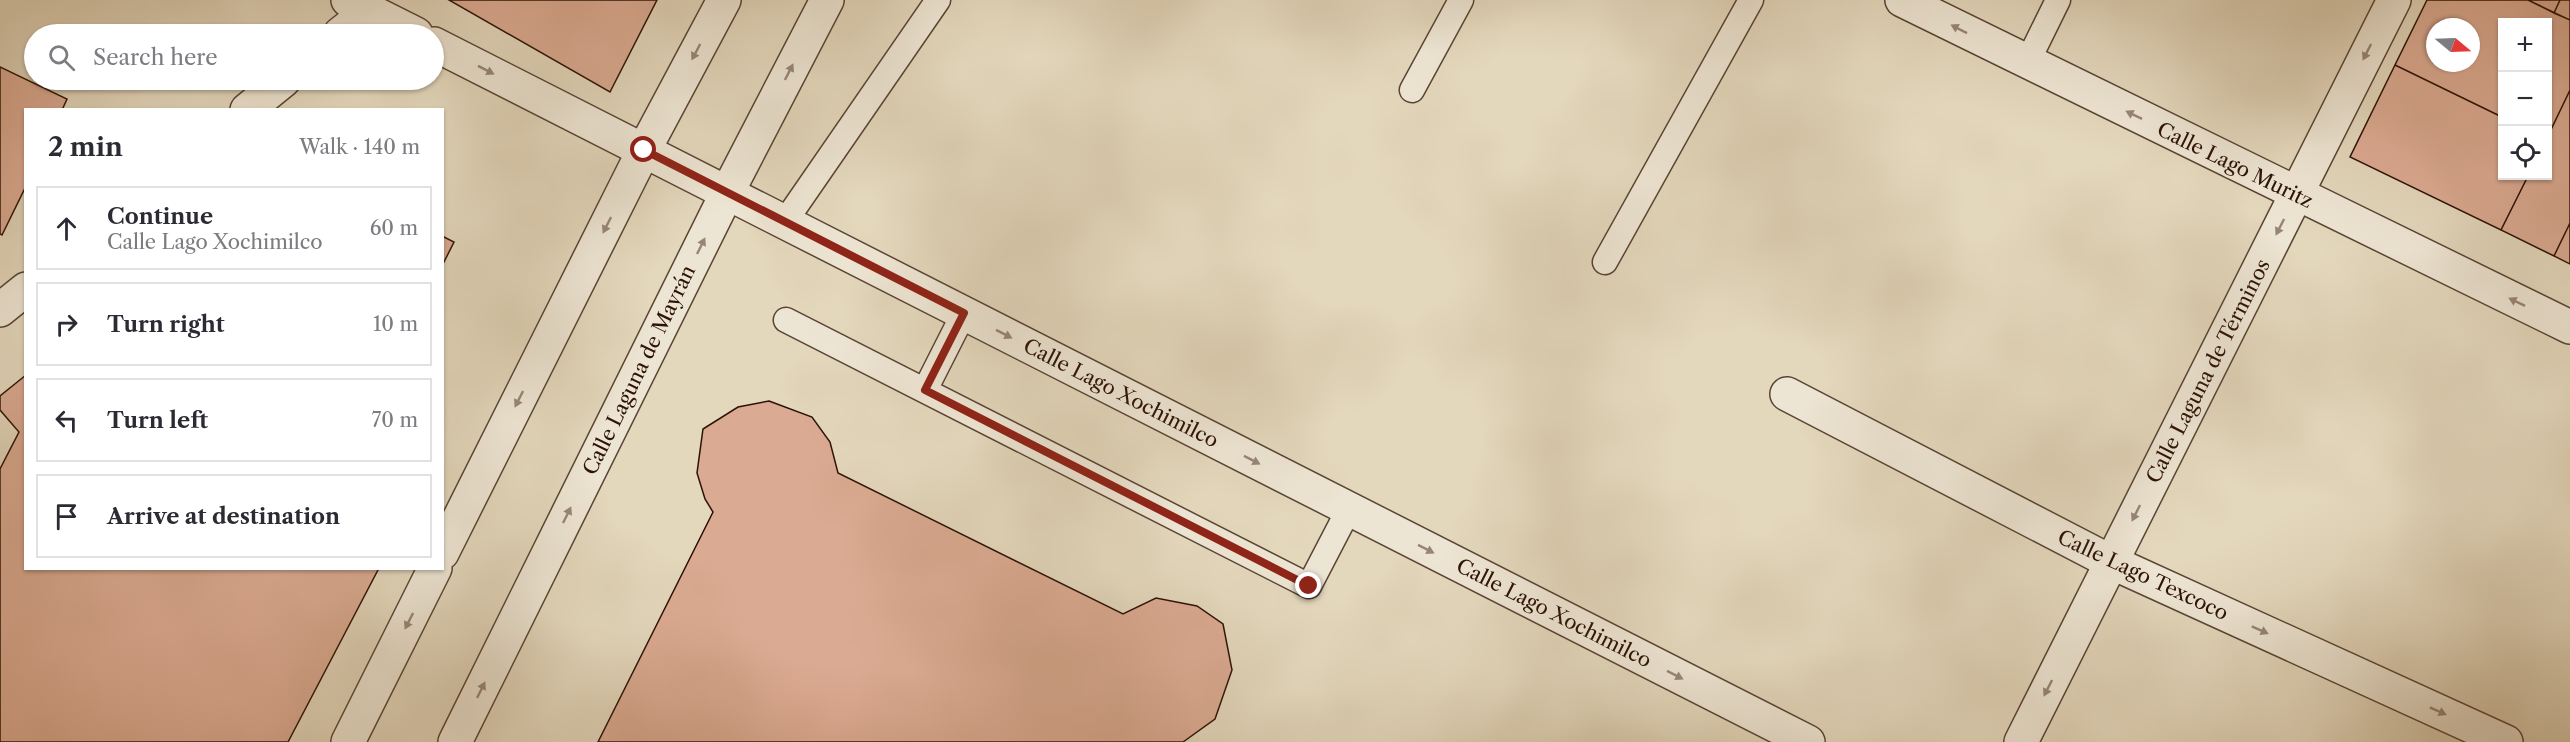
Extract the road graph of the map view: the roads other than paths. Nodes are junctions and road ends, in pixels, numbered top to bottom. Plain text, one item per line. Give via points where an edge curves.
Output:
1 (724, 0) edge
2 (827, 0) edge
3 (938, 0) edge
4 (1461, 0) edge
5 (1751, 0) edge
6 (1902, 0) edge
7 (2058, 0) edge
8 (2394, 0) edge
9 (358, 5) edge
10 (346, 24) edge
11 (396, 24) edge
12 (444, 49) edge
13 (2027, 63) junction
14 (272, 90) edge
15 (1412, 90) dead end
16 (249, 108) edge
17 (644, 150) junction
18 (727, 193) junction
19 (2296, 195) junction
20 (784, 223) junction
21 (1605, 262) dead end
22 (24, 291) edge
23 (0, 310) edge
24 (964, 313) junction
25 (786, 320) dead end
26 (2570, 327) edge
27 (925, 390) junction
28 (1787, 394) dead end
29 (1349, 509) junction
30 (444, 549) edge
31 (2111, 562) junction
32 (434, 570) edge
33 (348, 742) edge
34 (454, 742) edge
35 (1808, 742) edge
36 (2021, 742) edge
37 (2506, 742) edge

1 -> 17 street
18 -> 2 street, Calle Laguna de Mayrán
3 - 20 lane
4 - 15 lane
5 - 21 lane
13 -> 6 street, Calle Lago Muritz
7 - 13 lane
8 -> 19 street, Calle Laguna de Términos
9 - 10 street
9 - 11 street
12 -> 17 street, Calle Lago Xochimilco
19 -> 13 street, Calle Lago Muritz
14 - 16 street
17 - 18 street, Calle Lago Xochimilco
17 -> 30 street
18 - 20 street, Calle Lago Xochimilco
34 -> 18 street, Calle Laguna de Mayrán
26 -> 19 street, Calle Lago Muritz
19 -> 31 street, Calle Laguna de Términos
20 - 24 street, Calle Lago Xochimilco
22 - 23 street
24 - 27 lane
24 -> 29 street, Calle Lago Xochimilco
25 - 27 lane
27 - 29 lane via 1309,586
28 - 31 street, Calle Lago Texcoco
29 -> 35 street, Calle Lago Xochimilco
31 -> 36 street, Calle Laguna de Términos
31 -> 37 street, Calle Lago Texcoco
32 -> 33 street

